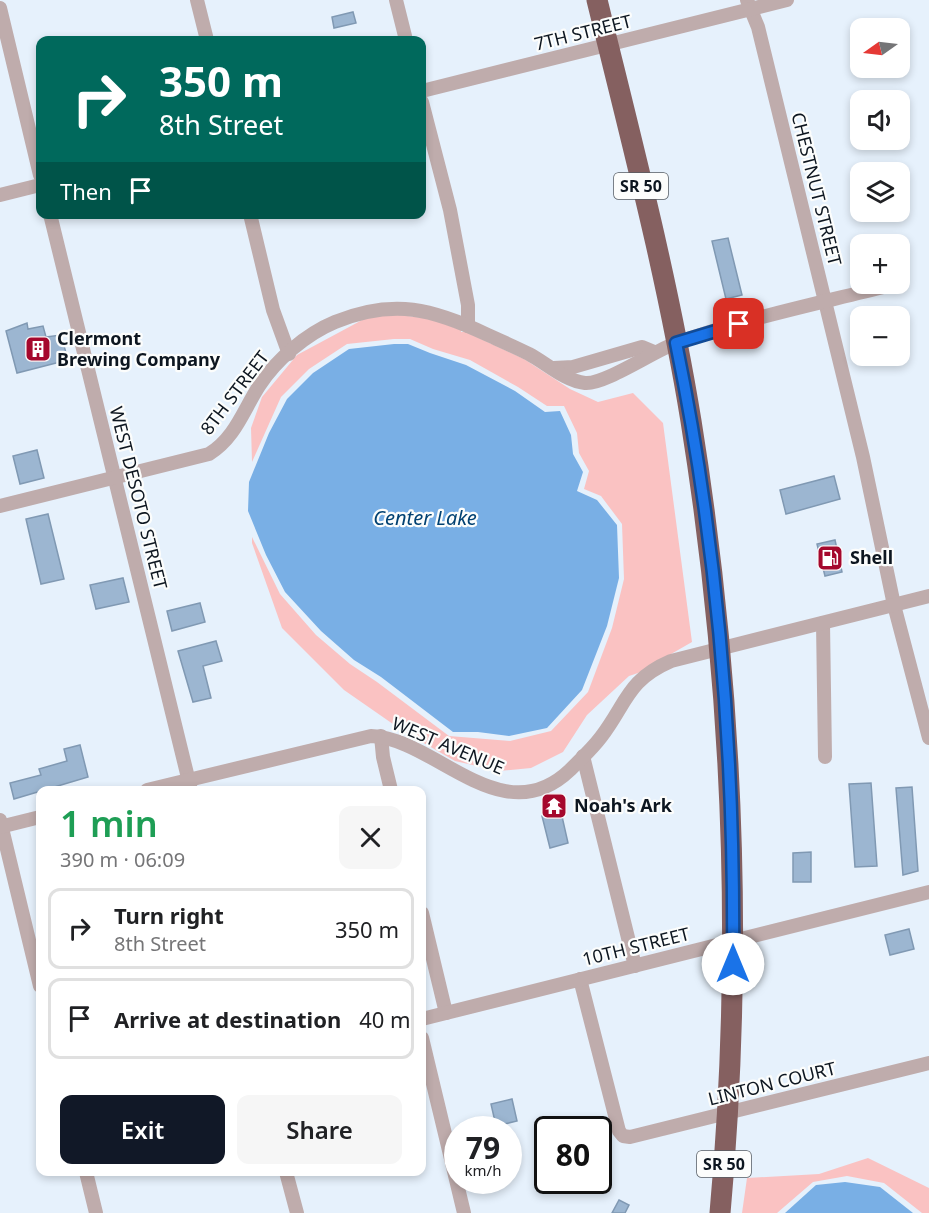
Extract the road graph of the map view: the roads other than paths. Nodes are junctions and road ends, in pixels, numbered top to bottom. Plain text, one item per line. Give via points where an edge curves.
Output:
1 (197, 0) edge
2 (396, 0) edge
3 (597, 0) edge
4 (787, 0) edge
5 (749, 5) edge
6 (0, 8) edge
7 (206, 36) edge
8 (405, 36) edge
9 (608, 45) junction
10 (426, 90) edge
11 (426, 117) edge
12 (36, 158) edge
13 (36, 186) edge
14 (0, 195) edge
15 (51, 219) edge
16 (251, 219) edge
17 (856, 294) edge
18 (826, 302) junction
19 (468, 326) junction
20 (676, 343) junction
21 (654, 352) junction
22 (289, 354) junction
23 (552, 368) junction
24 (115, 477) junction
25 (0, 506) edge
26 (929, 596) edge
27 (894, 605) junction
28 (823, 623) junction
29 (720, 649) junction
30 (381, 736) junction
31 (929, 738) edge
32 (583, 756) junction
33 (825, 758) dead end
34 (189, 785) edge
35 (390, 786) edge
36 (36, 818) edge
37 (0, 824) edge
38 (929, 892) edge
39 (426, 930) edge
40 (733, 941) junction
41 (635, 966) junction
42 (36, 970) edge
43 (580, 980) junction
44 (446, 1012) junction
45 (426, 1017) edge
46 (426, 1055) edge
47 (929, 1063) edge
48 (728, 1114) junction
49 (87, 1176) edge
50 (287, 1176) edge
51 (96, 1213) edge
52 (297, 1213) edge
53 (464, 1213) edge
54 (720, 1213) edge

1 - 7 street
2 - 8 street
3 - 9 highway, SR 50
4 - 5 street, 7TH STREET
5 - 9 street, 7TH STREET
5 - 18 street, CHESTNUT STREET via 758,27
6 - 12 street
9 - 10 street, 7TH STREET
9 - 20 highway, SR 50
11 - 19 street via 449,205
13 - 14 street
15 - 24 street, WEST DESOTO STREET
16 - 22 street via 273,310
17 - 18 street, 8TH STREET
18 - 20 street, 8TH STREET
18 - 27 street, CHESTNUT STREET
19 - 22 street, 8TH STREET via 418,309 393,308 333,323
19 - 23 street, 8TH STREET
20 - 21 street, 8TH STREET
20 - 29 highway, SR 50 via 702,493
21 - 23 street, 8TH STREET via 642,347 573,367
21 - 23 street, 8TH STREET via 588,384
22 - 24 street, 8TH STREET via 260,385 221,447 187,461
24 - 25 street, 8TH STREET
24 - 34 street, WEST DESOTO STREET
26 - 27 street, WEST AVENUE
27 - 28 street, WEST AVENUE
27 - 31 street, CHESTNUT STREET
28 - 29 street, WEST AVENUE
28 - 33 street
29 - 32 street, WEST AVENUE via 671,662 645,675 635,683 601,737
29 - 40 highway, SR 50 via 730,786
30 - 32 street, WEST AVENUE via 466,777 504,790 544,786
30 - 34 street, WEST AVENUE via 354,738
30 - 35 street
32 - 41 street
36 - 37 street
37 - 42 street
38 - 40 street, 10TH STREET
39 - 44 street
40 - 41 street, 10TH STREET
40 - 48 highway, SR 50
41 - 43 street, 10TH STREET
43 - 44 street, 10TH STREET
43 - 48 street, LINTON COURT via 623,1136
44 - 45 street, 10TH STREET
46 - 53 street
47 - 48 street, LINTON COURT
48 - 54 highway, SR 50
49 - 51 street
50 - 52 street

